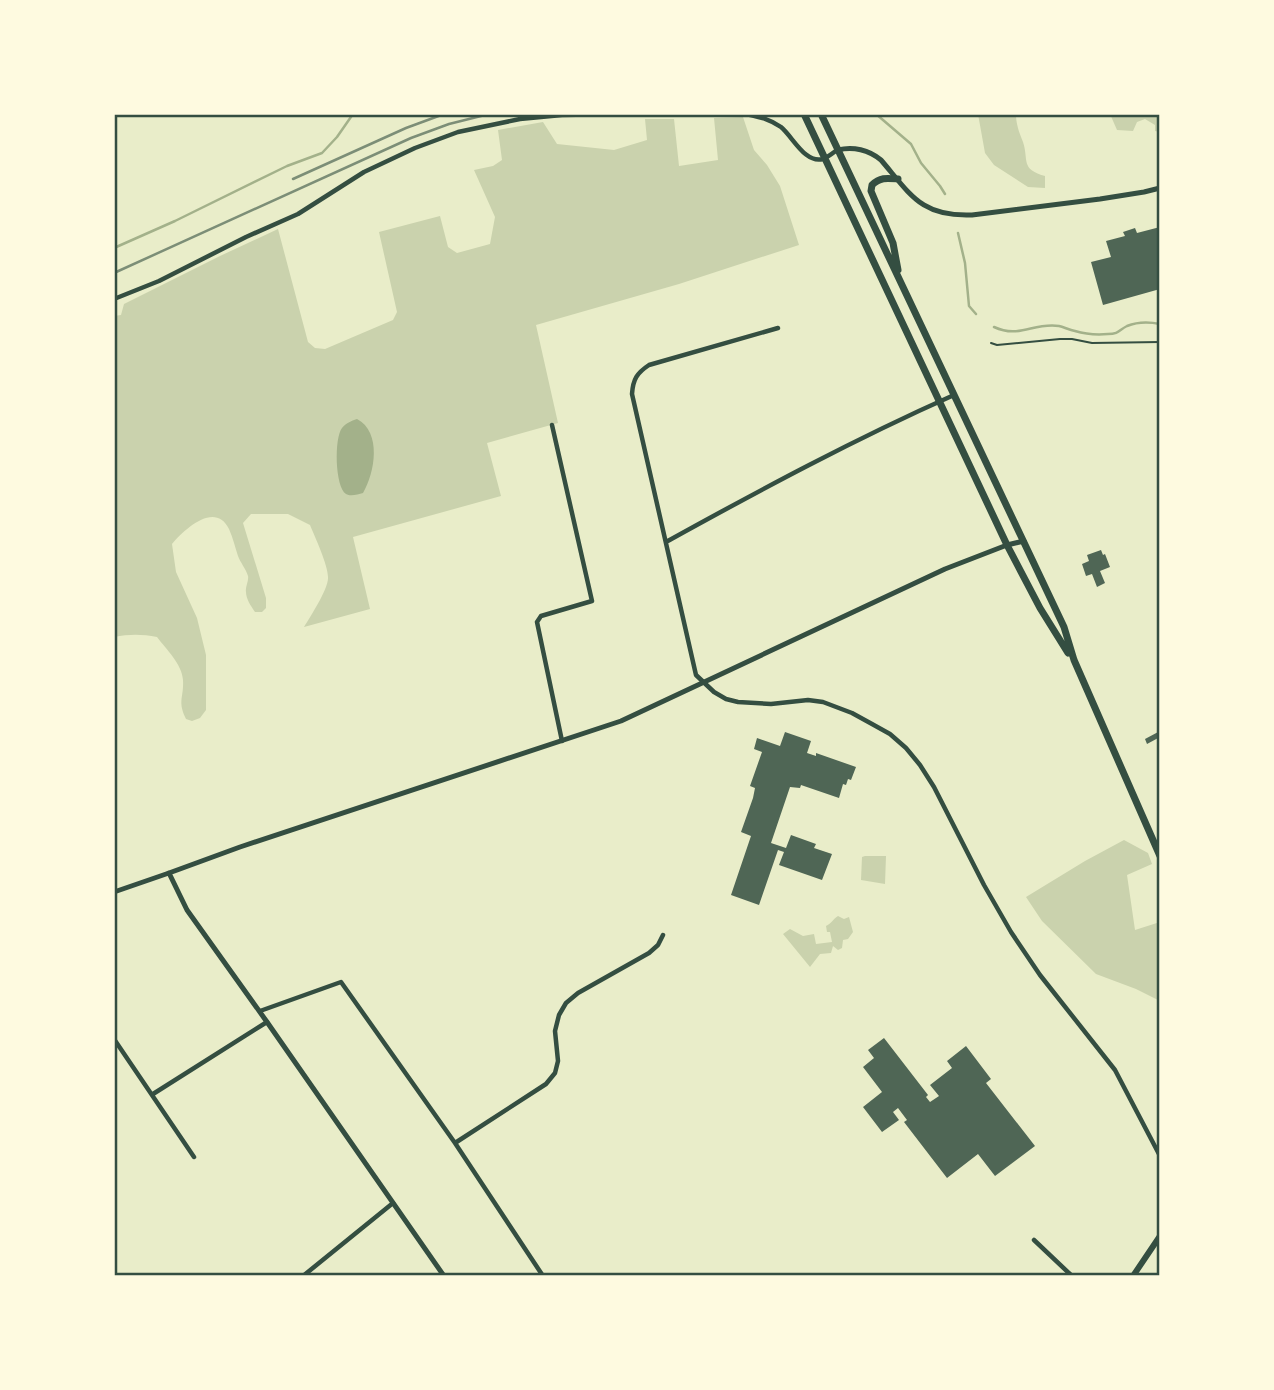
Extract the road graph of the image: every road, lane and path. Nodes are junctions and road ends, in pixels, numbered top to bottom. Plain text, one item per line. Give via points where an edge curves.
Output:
1 (618, 114) edge
2 (746, 114) edge
3 (804, 114) edge
4 (821, 114) edge
5 (838, 150) junction
6 (825, 159) junction
7 (898, 179) junction
8 (1160, 188) edge
9 (901, 281) junction
10 (114, 299) edge
11 (778, 328) dead end
12 (1160, 342) edge
13 (992, 343) dead end
14 (954, 394) junction
15 (940, 401) junction
16 (552, 425) dead end
17 (1024, 541) junction
18 (666, 542) junction
19 (1007, 545) junction
20 (1073, 660) junction
21 (703, 682) junction
22 (562, 741) junction
23 (1160, 856) edge
24 (169, 873) junction
25 (114, 892) edge
26 (663, 935) dead end
27 (260, 1012) junction
28 (267, 1022) junction
29 (114, 1039) edge
30 (153, 1094) junction
31 (455, 1143) junction
32 (1160, 1156) edge
33 (194, 1157) dead end
34 (393, 1203) junction
35 (1160, 1236) edge
36 (1034, 1240) dead end
37 (303, 1276) edge
38 (444, 1276) edge
39 (543, 1276) edge
40 (1072, 1276) edge
41 (1133, 1276) edge

1 - 10 street via 520,119 458,132 364,172 298,214
2 - 6 street via 769,119 810,157
3 - 6 main road
4 - 5 main road
5 - 6 street
5 - 7 street via 847,147 874,154
5 - 9 main road
6 - 15 main road
7 - 8 street via 929,209 961,216
7 - 9 main road via 877,180 871,191 893,243
9 - 14 main road
11 - 18 street via 649,365 633,381 632,394
12 - 13 path via 1069,339
14 - 15 street
14 - 17 main road
15 - 18 street via 774,482
15 - 19 main road
16 - 22 street via 592,601 541,616 537,622
17 - 19 street
17 - 20 main road via 1064,627
18 - 21 street via 690,654
19 - 20 main road
19 - 21 street via 945,569
20 - 23 main road
21 - 22 street via 621,721
21 - 32 street via 738,702 823,702 872,723 906,748 934,787 1011,932 1115,1070
22 - 24 street
24 - 25 street
24 - 27 street via 187,910
26 - 31 street via 649,953 566,1003 555,1031 558,1061 546,1084
27 - 28 street
27 - 31 street via 341,982
28 - 30 street
28 - 34 street
29 - 30 street
30 - 33 street
31 - 39 street
34 - 37 street
34 - 38 street
35 - 41 main road
36 - 40 street

